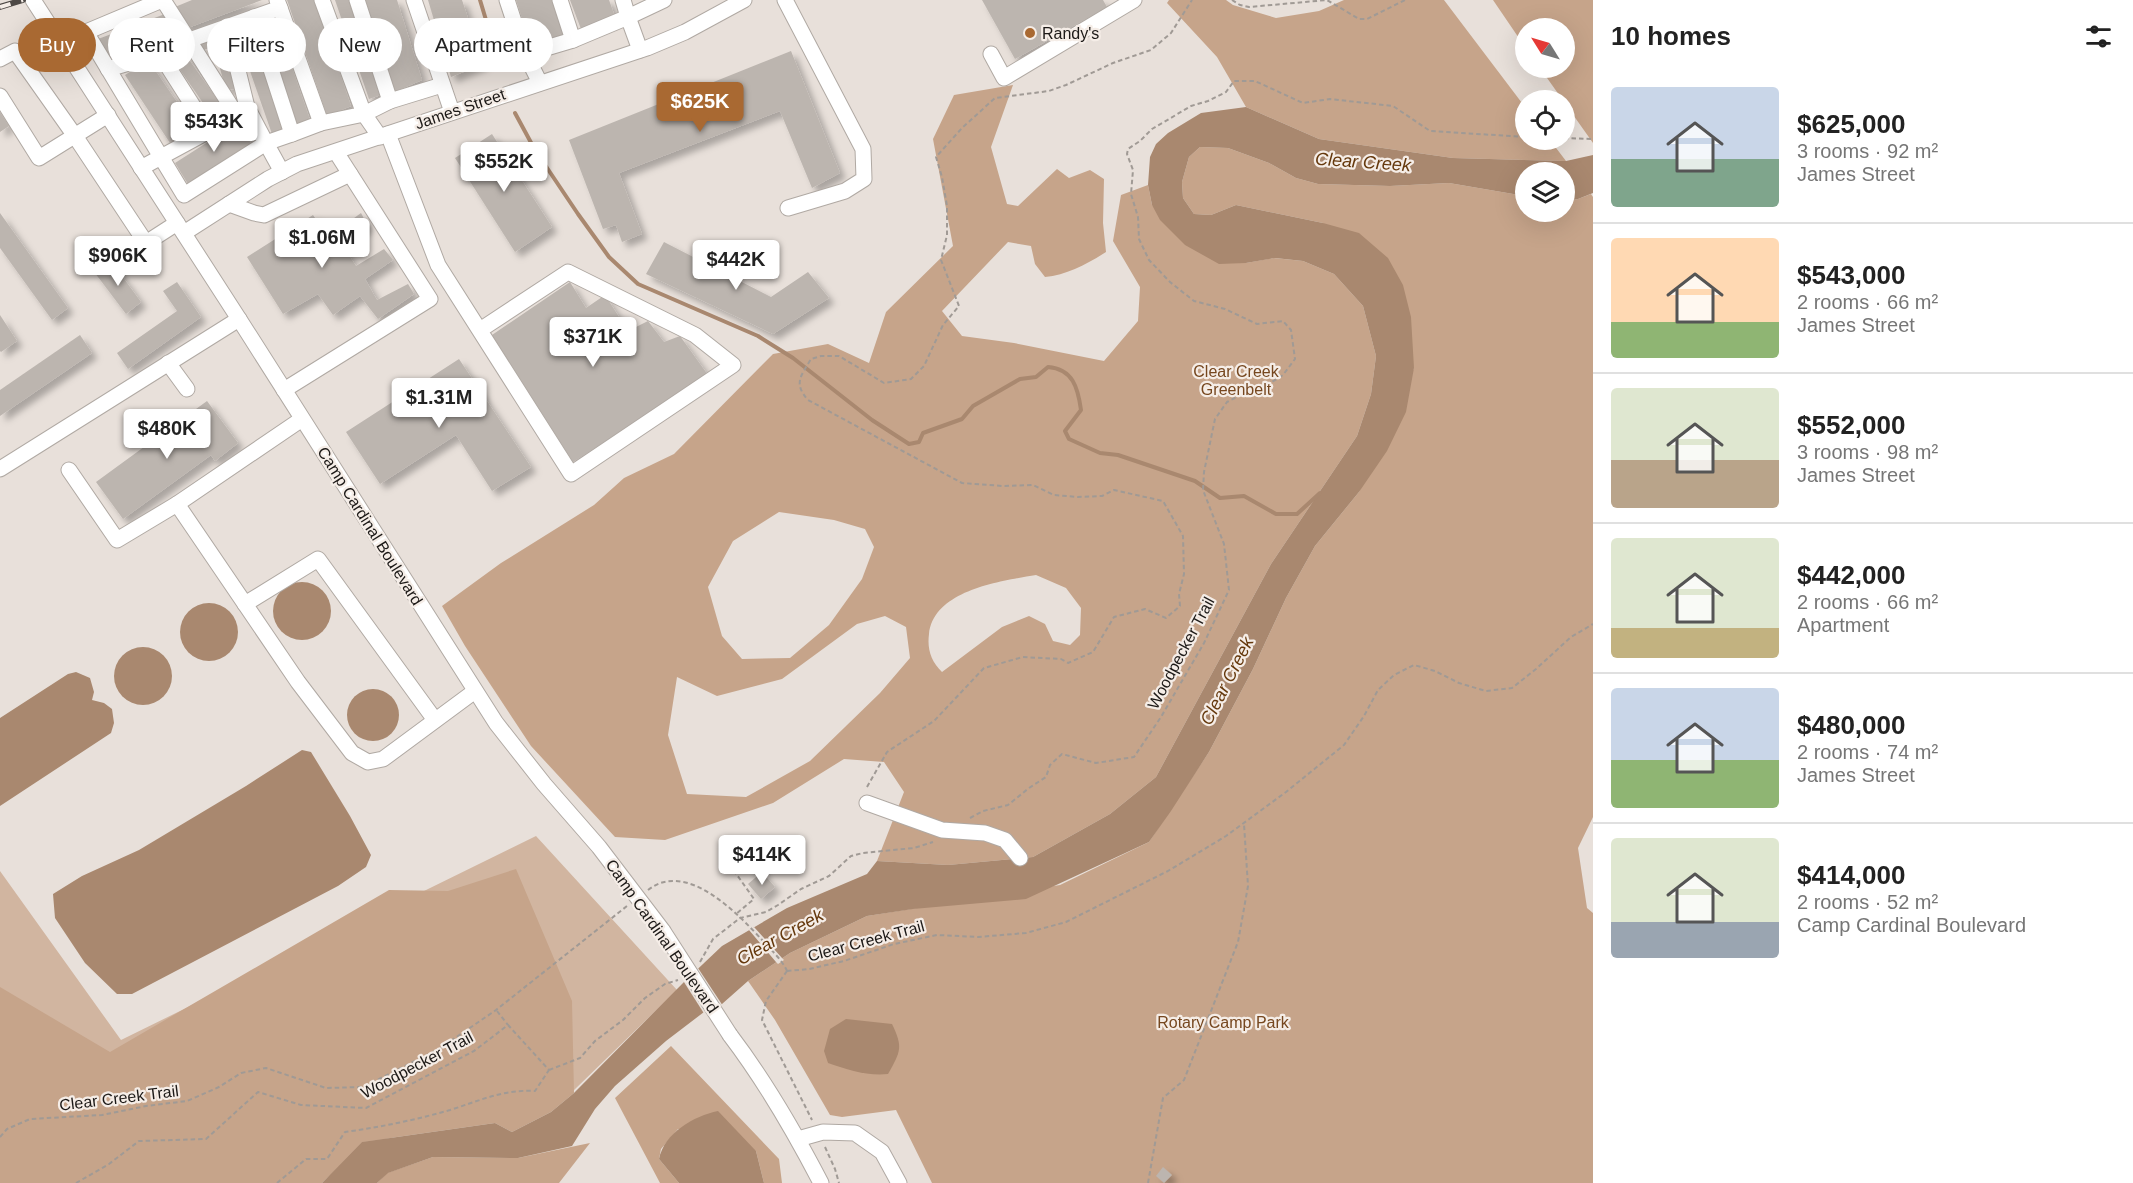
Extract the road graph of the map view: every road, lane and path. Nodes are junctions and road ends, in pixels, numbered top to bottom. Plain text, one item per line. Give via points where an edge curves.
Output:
1 (33, 0) edge
2 (162, 0) edge
3 (322, 0) edge
4 (357, 0) edge
5 (414, 0) edge
6 (507, 0) edge
7 (560, 0) edge
8 (622, 0) edge
9 (664, 0) edge
10 (744, 0) edge
11 (785, 0) edge
12 (1134, 0) edge
13 (1192, 0) edge
14 (1232, 0) edge
15 (1405, 0) edge
16 (278, 4) edge
17 (254, 17) joint
18 (628, 17) junction
19 (119, 18) edge
20 (173, 18) edge
21 (513, 18) edge
22 (108, 23) edge
23 (573, 40) junction
24 (553, 46) edge
25 (195, 50) edge
26 (640, 50) junction
27 (991, 54) dead end
28 (0, 59) edge
29 (108, 69) edge
30 (110, 72) edge
31 (171, 72) edge
32 (235, 72) edge
33 (535, 72) edge
34 (540, 82) junction
35 (442, 85) junction
36 (0, 96) edge
37 (390, 100) junction
38 (242, 110) junction
39 (452, 112) junction
40 (364, 114) junction
41 (108, 115) junction
42 (321, 123) junction
43 (209, 131) junction
44 (292, 134) junction
45 (75, 135) junction
46 (384, 136) junction
47 (1515, 136) edge
48 (1575, 138) edge
49 (1593, 139) edge
50 (266, 143) junction
51 (336, 152) junction
52 (161, 157) junction
53 (141, 168) junction
54 (282, 172) junction
55 (350, 174) junction
56 (229, 204) junction
57 (788, 208) dead end
58 (180, 228) junction
59 (239, 319) junction
60 (480, 330) junction
61 (168, 363) junction
62 (187, 389) dead end
63 (284, 390) junction
64 (302, 419) junction
65 (0, 469) edge
66 (69, 470) dead end
67 (177, 504) junction
68 (245, 604) junction
69 (1593, 624) edge
70 (475, 691) junction
71 (435, 720) junction
72 (867, 787) dead end
73 (867, 803) dead end
74 (963, 821) dead end
75 (1244, 823) junction
76 (942, 830) junction
77 (725, 858) dead end
78 (1020, 858) dead end
79 (639, 897) junction
80 (736, 914) junction
81 (740, 918) junction
82 (697, 965) dead end
83 (787, 971) junction
84 (683, 979) dead end
85 (496, 1010) junction
86 (508, 1025) junction
87 (549, 1070) junction
88 (819, 1133) junction
89 (0, 1137) edge
90 (798, 1139) junction
91 (76, 1183) edge
92 (277, 1183) edge
93 (812, 1183) edge
94 (821, 1183) edge
95 (839, 1183) edge
96 (899, 1183) edge
97 (1148, 1183) edge

1 - 41 street, Camp Cardinal Boulevard
2 - 19 street
2 - 20 street
3 - 40 street
4 - 37 street
5 - 35 street
6 - 21 street
7 - 23 street
8 - 18 street
9 - 18 street
10 - 26 street, James Street via 685,32
11 - 57 street via 863,149 864,179 845,191
12 - 27 street via 1004,78
13 - 72 path, Woodpecker Trail via 1170,33 1151,50 1049,91 995,98 936,157 947,206 941,260 959,306 943,325 924,366 911,379 884,383 839,356 826,355 811,359 800,377 800,391 808,400 962,483 1032,484 1054,495 1078,497 1102,496 1114,490 1164,501 1183,536 1180,606 1166,618 1145,609 1114,616 1093,652 1068,663 1061,659 1023,657 984,668 934,721 887,752
14 - 15 path via 1249,7 1327,0 1359,19 1367,19
16 - 17 street
16 - 42 street
17 - 44 street
18 - 23 street
18 - 26 street
22 - 29 street via 86,32
23 - 24 street
25 - 38 street
26 - 34 street, James Street
28 - 45 street via 15,51
30 - 52 street
31 - 43 street
32 - 38 street
33 - 34 street
34 - 39 street, James Street
35 - 37 street
35 - 39 street
36 - 45 street via 39,158
37 - 40 street
38 - 43 street
38 - 50 street
39 - 46 street, James Street
40 - 42 street
40 - 46 street
41 - 45 street
41 - 53 street, Camp Cardinal Boulevard
42 - 44 street
43 - 52 street
44 - 50 street
45 - 58 street, James Street via 146,243
46 - 51 street, James Street
46 - 60 street via 438,265
47 - 74 path, Woodpecker Trail via 1430,131 1393,106 1330,99 1303,103 1245,80 1234,81 1226,92 1191,106 1128,149 1139,239 1149,260 1194,301 1225,309 1257,324 1283,321 1291,330 1295,359 1283,375 1227,402 1215,419 1203,490 1224,544 1229,590 1204,643 1134,757 1096,763 1062,754 1050,765 1046,777 1008,805
48 - 49 path
50 - 52 street via 184,195
50 - 54 street
51 - 54 street, James Street
51 - 55 street
52 - 53 street
53 - 58 street, Camp Cardinal Boulevard
54 - 56 street, James Street
55 - 56 street via 264,215
55 - 63 street via 430,298
56 - 58 street, James Street
58 - 59 street, Camp Cardinal Boulevard
59 - 61 street
59 - 63 street, Camp Cardinal Boulevard
60 - 60 street via 571,474 733,365 695,335 568,272
61 - 62 street
61 - 65 street
63 - 64 street, Camp Cardinal Boulevard
64 - 67 street
64 - 70 street, Camp Cardinal Boulevard
66 - 67 street via 117,540
67 - 68 street
68 - 71 street via 352,753 368,762 383,759
68 - 71 street via 318,559
69 - 75 path, Clear Creek Trail via 1571,637 1512,688 1486,691 1414,665 1394,675 1378,690 1344,745
70 - 71 street
70 - 79 street, Camp Cardinal Boulevard via 544,784
73 - 76 street
75 - 83 path, Clear Creek Trail via 1168,871 1066,922 1026,933 937,935 820,967
75 - 97 path via 1248,886 1238,942 1184,1080 1163,1098
76 - 78 street via 985,833 1005,840
76 - 81 path via 938,840 914,848 851,856 829,876 766,912
77 - 80 path via 754,899
79 - 80 path, Clear Creek Trail via 654,885 685,882 706,891
79 - 85 path, Clear Creek Trail
79 - 90 street, Camp Cardinal Boulevard, bridge
80 - 81 path, Clear Creek Trail
81 - 82 path via 713,939
81 - 83 path, Clear Creek Trail
83 - 88 path via 766,1000 762,1020
84 - 87 path via 665,984 645,998 579,1058
85 - 86 path
85 - 89 path, Clear Creek Trail via 439,1049 363,1087 326,1088 266,1068 241,1073 187,1101 102,1115 30,1119 7,1129
86 - 87 path
86 - 91 path, Woodpecker Trail via 474,1051 366,1108 301,1105 258,1092 206,1138 139,1141
87 - 92 path via 535,1091 514,1090 394,1124 345,1132 327,1159 306,1159
88 - 90 street
88 - 95 path
88 - 96 street via 855,1133 882,1152
90 - 93 street
90 - 94 street

